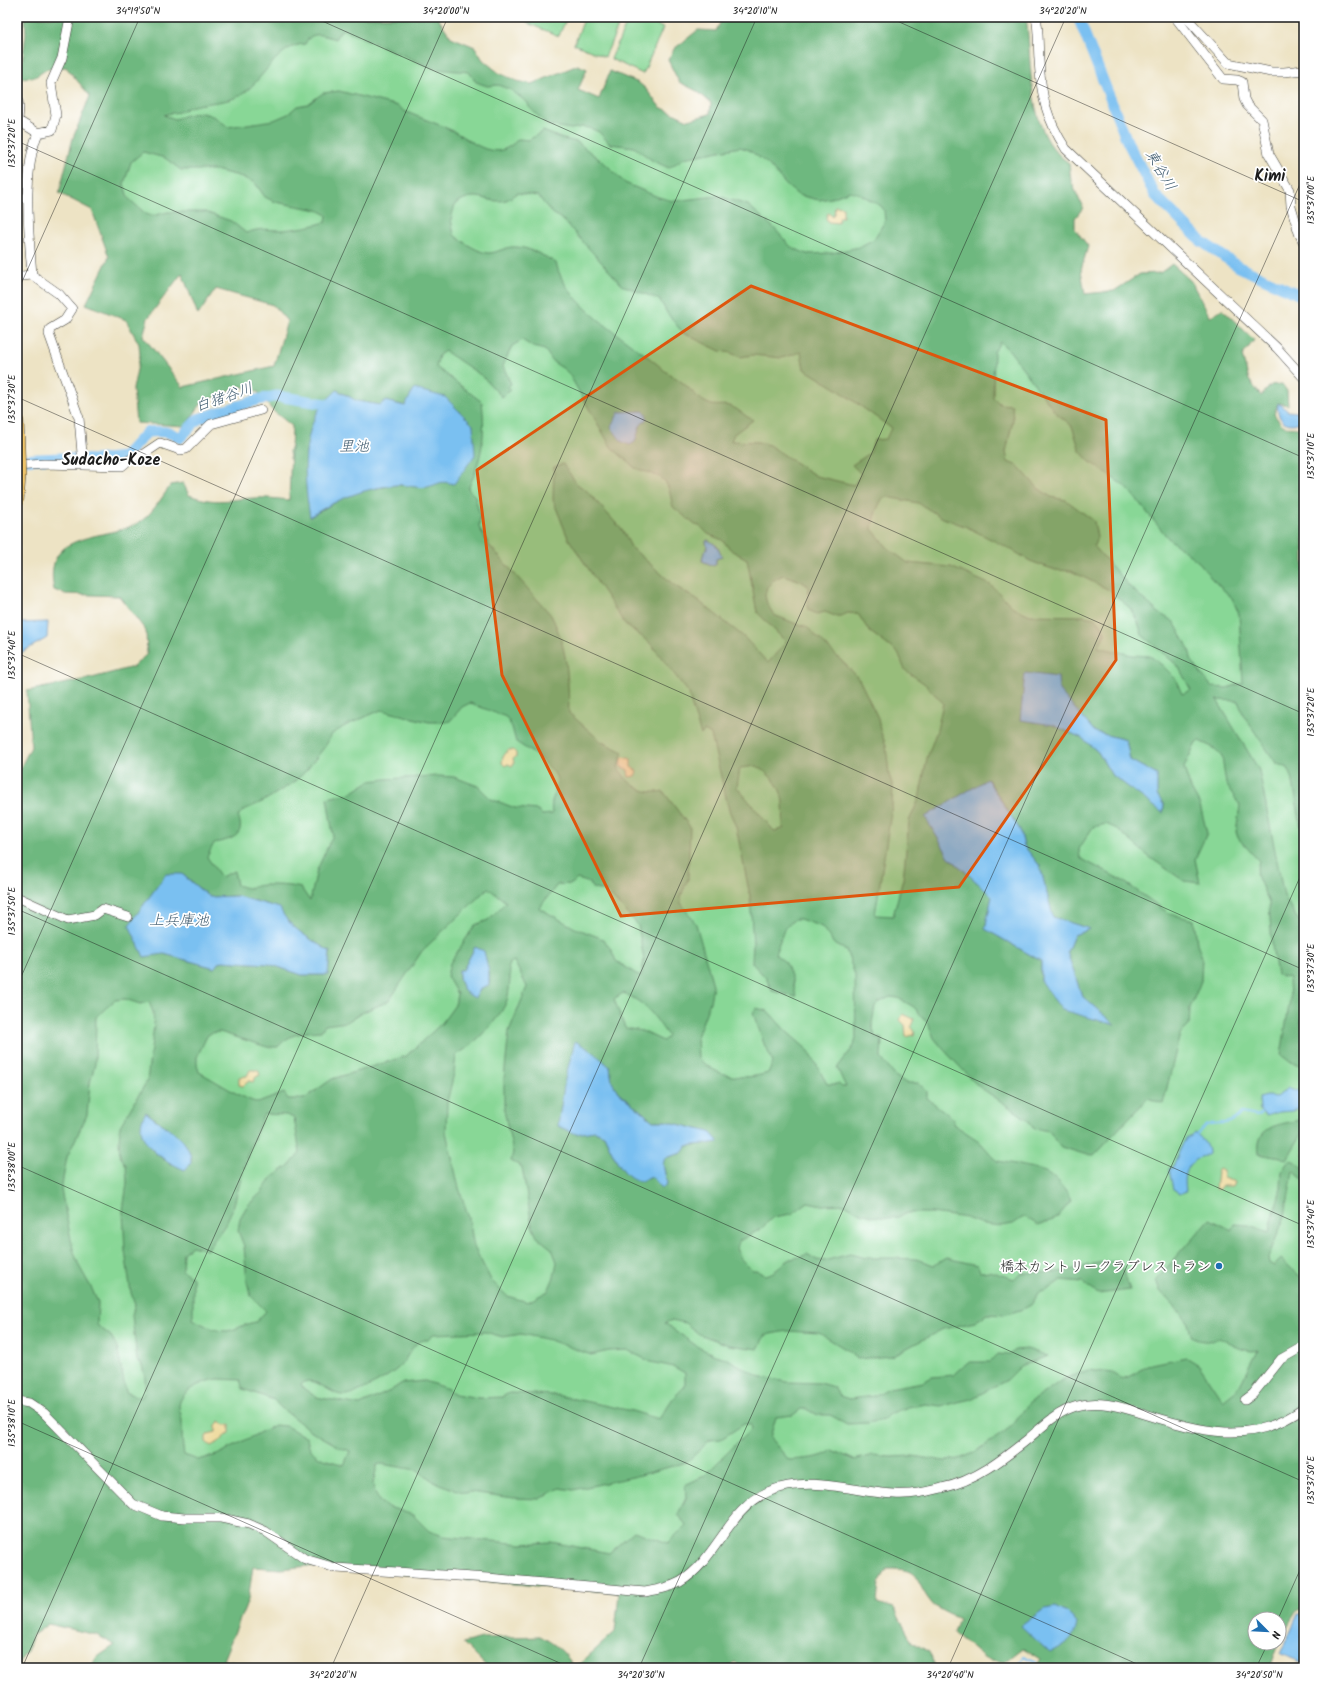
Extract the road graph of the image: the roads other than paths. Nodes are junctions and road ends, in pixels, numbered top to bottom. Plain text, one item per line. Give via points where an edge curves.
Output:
1 (70, 17) edge
2 (1036, 17) edge
3 (1175, 17) edge
4 (1186, 17) edge
5 (1304, 70) edge
6 (17, 93) edge
7 (18, 120) edge
8 (38, 133) junction
9 (17, 198) edge
10 (28, 198) junction
11 (1304, 244) edge
12 (32, 275) junction
13 (22, 276) dead end
14 (1304, 378) edge
15 (261, 410) dead end
16 (17, 419) edge
17 (83, 464) junction
18 (17, 466) edge
19 (17, 501) edge
20 (17, 897) edge
21 (128, 917) dead end
22 (1304, 1346) edge
23 (17, 1400) edge
24 (1245, 1400) dead end
25 (1304, 1408) edge

1 - 8 street via 62,58 51,83 55,122 52,130
2 - 14 street via 1040,84 1044,105 1055,132 1066,149 1266,338
3 - 11 street via 1223,79 1242,82 1244,99 1262,120 1269,154 1290,190 1291,206
4 - 5 street via 1228,63 1271,72
6 - 7 street
7 - 8 street
8 - 10 street via 34,144
9 - 10 street
10 - 12 street
12 - 13 street
12 - 17 street via 59,294 72,310 65,320 50,329 49,334 79,418
15 - 17 street via 211,424 186,449 180,450 160,443 122,466
16 - 19 highway, bridge
17 - 18 street
20 - 21 street via 68,920 95,915 103,909
22 - 24 street via 1281,1359 1253,1394
23 - 25 street via 29,1403 44,1413 133,1504 162,1516 221,1518 249,1524 265,1531 305,1559 321,1565 644,1592 665,1588 681,1581 703,1562 734,1518 746,1506 759,1496 787,1486 815,1484 896,1494 942,1488 963,1482 983,1472 1059,1415 1074,1406 1086,1404 1107,1404 1190,1427 1222,1432 1268,1427

